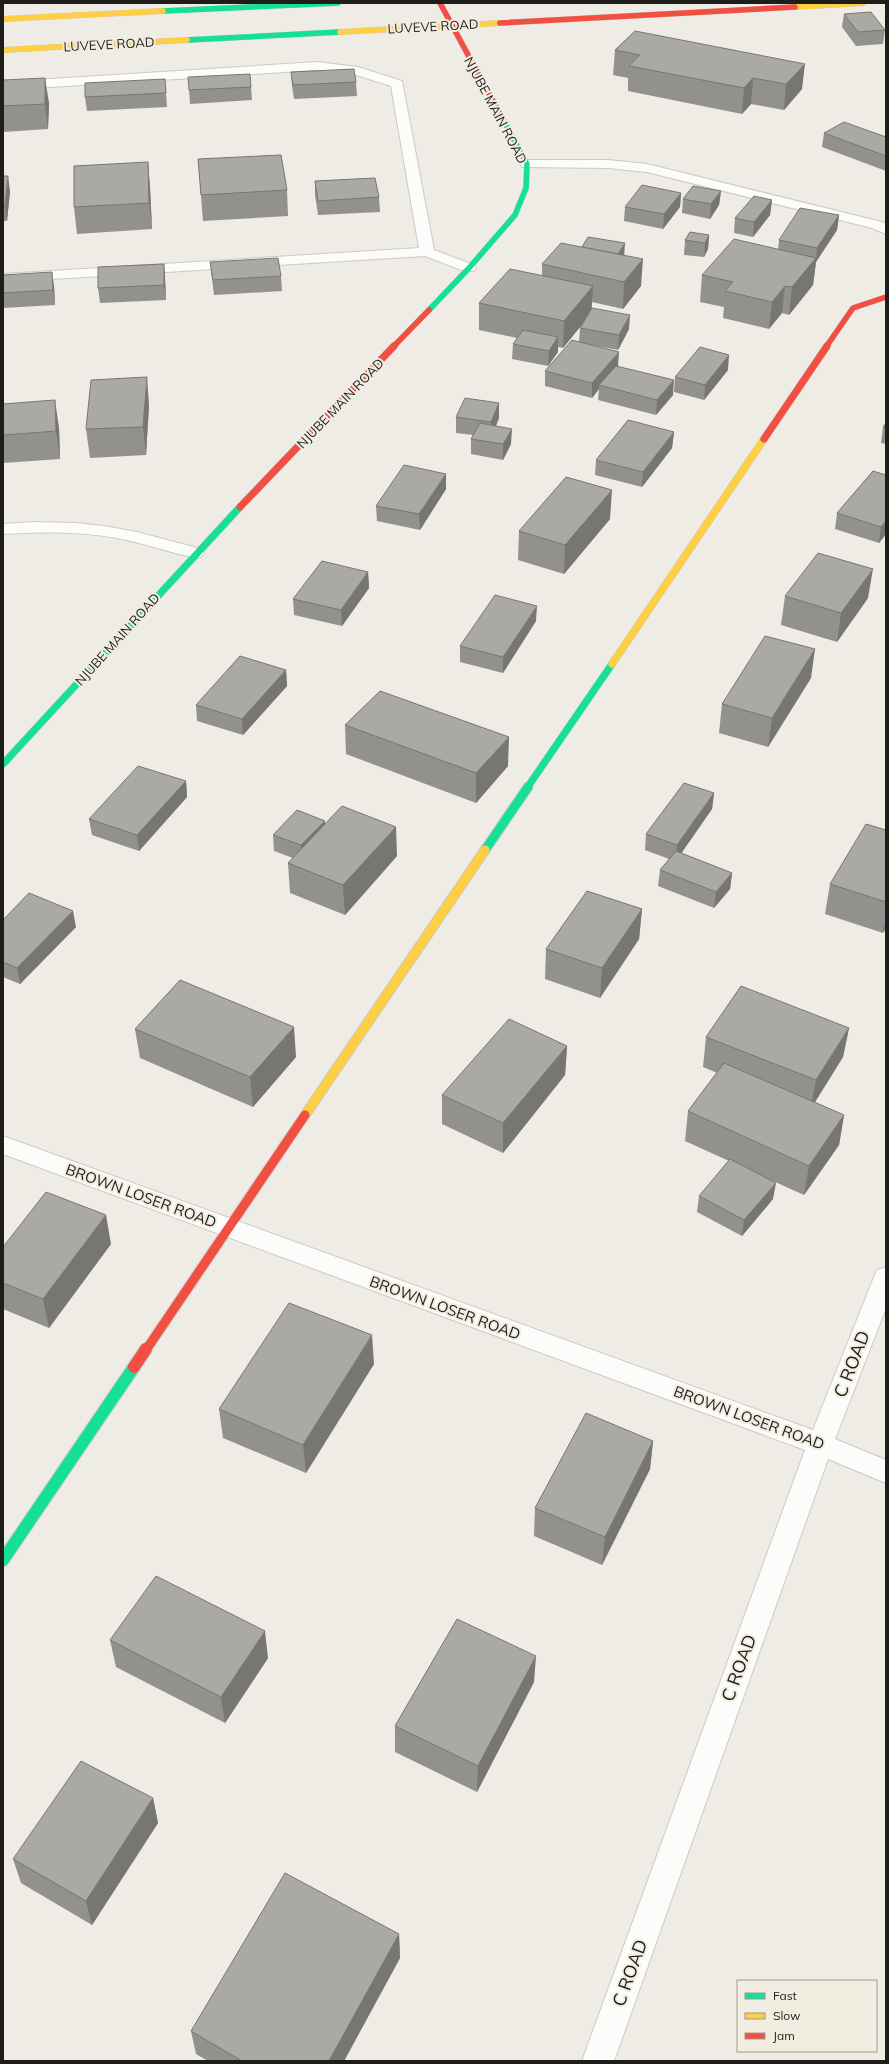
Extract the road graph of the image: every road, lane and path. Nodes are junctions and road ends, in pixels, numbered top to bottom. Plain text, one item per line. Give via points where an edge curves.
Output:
1 (338, 3) edge
2 (440, 3) edge
3 (863, 3) edge
4 (3, 19) edge
5 (451, 25) junction
6 (3, 50) edge
7 (3, 86) edge
8 (527, 164) junction
9 (886, 230) edge
10 (427, 252) junction
11 (469, 268) junction
12 (3, 278) edge
13 (886, 297) edge
14 (3, 528) edge
15 (195, 553) junction
16 (3, 764) edge
17 (3, 1145) edge
18 (229, 1229) junction
19 (886, 1277) edge
20 (820, 1444) junction
21 (886, 1472) edge
22 (3, 1560) edge
23 (598, 2061) edge

1 - 4 street, LUVEVE ROAD
2 - 5 street, NJUBE MAIN ROAD
3 - 5 street, LUVEVE ROAD
5 - 6 street, LUVEVE ROAD
5 - 8 street, NJUBE MAIN ROAD
7 - 10 street via 317,66 342,67 397,84
8 - 9 street via 608,164 647,168 869,223
8 - 11 street, NJUBE MAIN ROAD via 526,188 515,215
10 - 11 street
10 - 12 street
11 - 15 street, NJUBE MAIN ROAD
13 - 18 street via 853,308
14 - 15 street via 82,528 119,534
15 - 16 street, NJUBE MAIN ROAD
17 - 18 street, BROWN LOSER ROAD
18 - 20 street, BROWN LOSER ROAD
18 - 22 street
19 - 20 street, C ROAD
20 - 21 street, BROWN LOSER ROAD
20 - 23 street, C ROAD

